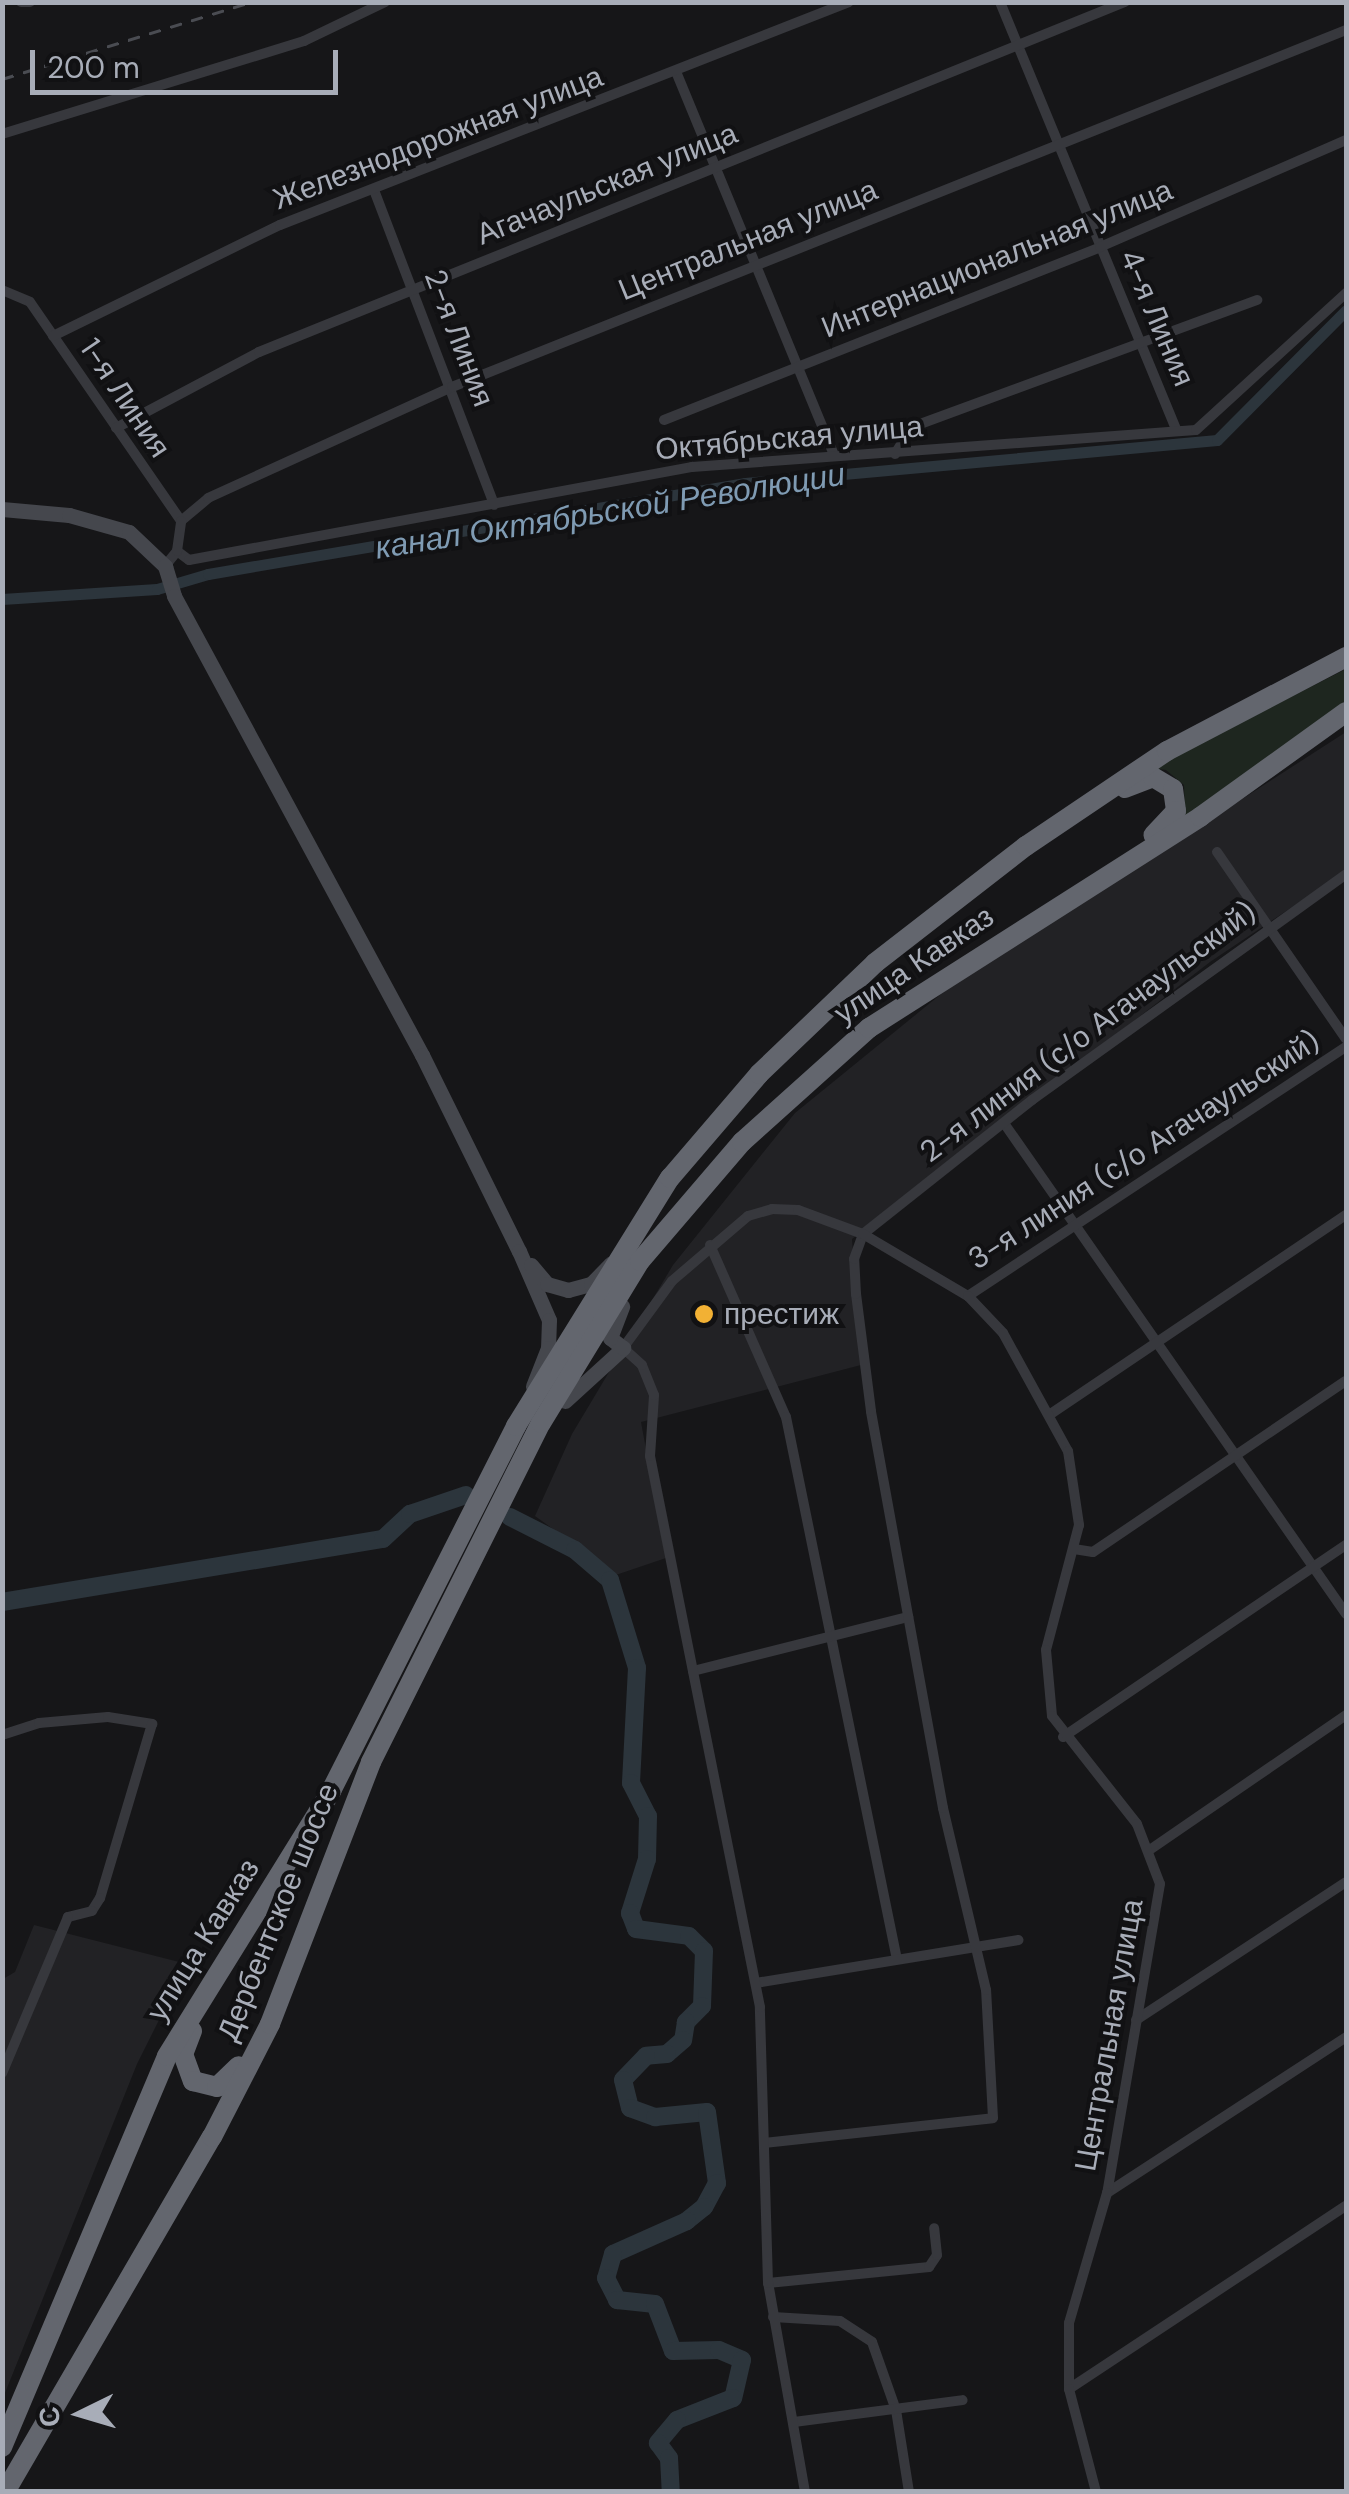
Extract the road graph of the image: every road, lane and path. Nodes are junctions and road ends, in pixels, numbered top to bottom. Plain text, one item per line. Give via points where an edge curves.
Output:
1 (21, 2) edge
2 (30, 2) edge
3 (385, 2) edge
4 (849, 2) edge
5 (1000, 2) edge
6 (1125, 2) edge
7 (1346, 30) edge
8 (1016, 43) junction
9 (677, 74) junction
10 (2, 134) edge
11 (1346, 140) edge
12 (1059, 146) junction
13 (716, 168) junction
14 (374, 190) junction
15 (1100, 247) junction
16 (755, 265) junction
17 (2, 290) edge
18 (415, 290) junction
19 (1346, 293) edge
20 (1257, 300) dead end
21 (53, 336) junction
22 (1140, 344) junction
23 (796, 365) junction
24 (452, 387) junction
25 (664, 420) dead end
26 (116, 428) junction
27 (1177, 431) junction
28 (834, 454) junction
29 (894, 454) junction
30 (494, 505) junction
31 (2, 509) edge
32 (181, 521) junction
33 (177, 551) junction
34 (168, 573) junction
35 (1346, 657) edge
36 (1346, 712) edge
37 (1026, 846) junction
38 (1217, 852) dead end
39 (1346, 874) edge
40 (1056, 907) junction
41 (1268, 925) junction
42 (1346, 1038) edge
43 (1346, 1046) edge
44 (1006, 1126) junction
45 (1346, 1216) edge
46 (1076, 1225) junction
47 (863, 1234) junction
48 (710, 1246) junction
49 (519, 1250) junction
50 (632, 1254) junction
51 (968, 1296) junction
52 (1160, 1339) junction
53 (586, 1344) joint
54 (623, 1348) junction
55 (1346, 1381) edge
56 (1052, 1413) junction
57 (516, 1426) junction
58 (1237, 1454) junction
59 (520, 1466) junction
60 (1346, 1546) edge
61 (1074, 1549) junction
62 (1315, 1566) junction
63 (1346, 1614) edge
64 (908, 1617) junction
65 (829, 1640) junction
66 (694, 1671) junction
67 (1346, 1715) edge
68 (2, 1735) edge
69 (1063, 1737) junction
70 (1151, 1849) junction
71 (1346, 1882) edge
72 (1019, 1940) dead end
73 (972, 1946) junction
74 (896, 1956) junction
75 (224, 1961) junction
76 (284, 1982) junction
77 (756, 1983) junction
78 (1136, 2020) junction
79 (1346, 2038) edge
80 (2, 2073) edge
81 (764, 2144) junction
82 (1107, 2193) junction
83 (1346, 2206) edge
84 (934, 2228) dead end
85 (768, 2284) junction
86 (773, 2317) junction
87 (1068, 2389) junction
88 (964, 2400) dead end
89 (896, 2410) junction
90 (794, 2422) junction
91 (2, 2448) edge
92 (5, 2492) edge
93 (805, 2492) edge
94 (909, 2492) edge
95 (1096, 2492) edge

1 - 2 street
3 - 10 street via 304,41
4 - 9 street, Железнодорожная улица
5 - 8 street, 4-я Линия
6 - 8 street, Агачаульская улица
7 - 12 street, Центральная улица
8 - 12 street, 4-я Линия
8 - 13 street, Агачаульская улица
9 - 13 street
9 - 14 street, Железнодорожная улица
11 - 15 street, Интернациональная улица
12 - 15 street, 4-я Линия
12 - 16 street, Центральная улица
13 - 16 street
13 - 18 street, Агачаульская улица
14 - 18 street, 2-я Линия
14 - 21 street, Железнодорожная улица via 265,232
15 - 22 street, 4-я Линия
15 - 23 street, Интернациональная улица
16 - 23 street
16 - 24 street, Центральная улица
17 - 21 street, 1-я Линия via 30,302
18 - 24 street, 2-я Линия
18 - 26 street, Агачаульская улица via 204,376
19 - 27 street, Октябрьская улица via 1210,424
20 - 22 street
21 - 26 street, 1-я Линия
22 - 27 street, 4-я Линия
22 - 29 street via 912,427
23 - 25 street, Интернациональная улица
23 - 28 street
24 - 30 street, 2-я Линия
24 - 32 street, Центральная улица via 208,498
26 - 32 street, 1-я Линия
27 - 29 street, Октябрьская улица
28 - 29 street, Октябрьская улица
28 - 30 street, Октябрьская улица via 692,467
30 - 33 street, Октябрьская улица via 189,560
31 - 34 main road via 69,516 129,532
32 - 33 street
33 - 34 street
34 - 49 main road via 174,596 413,1037
35 - 37 highway via 1167,750
36 - 40 highway, улица Кавказ via 1200,818
37 - 40 highway via 1142,778 1173,789 1170,823
37 - 50 highway via 875,963 759,1074 670,1178
38 - 41 street
39 - 41 street, 2-я линия (с/о Агачаульский)
40 - 50 highway, улица Кавказ via 869,1028 795,1090
41 - 42 street
41 - 44 street, 2-я линия (с/о Агачаульский)
43 - 46 street, 3-я линия (с/о Агачаульский)
44 - 46 street
44 - 47 street, 2-я линия (с/о Агачаульский)
45 - 52 street
46 - 51 street, 3-я линия (с/о Агачаульский)
46 - 52 street
47 - 48 street, Центральная улица via 798,1210 772,1209 748,1216
47 - 51 street, Центральная улица
47 - 64 street via 854,1259 856,1294
48 - 54 street, Центральная улица via 672,1281
48 - 65 street via 786,1417
49 - 50 main road via 547,1284 568,1290 591,1284
49 - 57 main road via 549,1320 548,1348
50 - 53 highway, улица Кавказ
50 - 54 main road via 610,1338
50 - 57 highway, улица Кавказ
51 - 56 street, Центральная улица via 1002,1333
52 - 56 street
52 - 58 street
53 - 59 highway, Дербентское шоссе
54 - 59 main road via 571,1390
54 - 66 street via 642,1365 654,1395 650,1456
55 - 58 street
56 - 61 street, Центральная улица via 1077,1490
57 - 75 highway, улица Кавказ via 332,1792
58 - 61 street via 1093,1552
58 - 62 street
59 - 76 highway, Дербентское шоссе via 371,1762
60 - 62 street
61 - 69 street, Центральная улица via 1046,1650 1052,1716
62 - 63 street
62 - 69 street
64 - 65 street
64 - 73 street
65 - 66 street
65 - 74 street
66 - 77 street
67 - 70 street
68 - 80 street via 39,1723 108,1717 152,1724 100,1898 92,1911 68,1916
69 - 70 street, Центральная улица
70 - 78 street, Центральная улица via 1160,1884
71 - 78 street
72 - 73 street
73 - 74 street
73 - 81 street via 988,2004 993,2118
74 - 77 street
75 - 76 highway via 183,2054 198,2085 216,2086 234,2074
75 - 91 highway, улица Кавказ via 167,2056
76 - 92 highway, Дербентское шоссе via 212,2137
77 - 81 street
78 - 82 street, Центральная улица
79 - 82 street
81 - 85 street
82 - 87 street, Центральная улица via 1069,2324
83 - 87 street
84 - 85 street via 937,2255 929,2267
85 - 86 street
86 - 89 street via 840,2321 872,2342
86 - 90 street
87 - 95 street, Центральная улица
88 - 89 street
89 - 90 street
89 - 94 street
90 - 93 street

